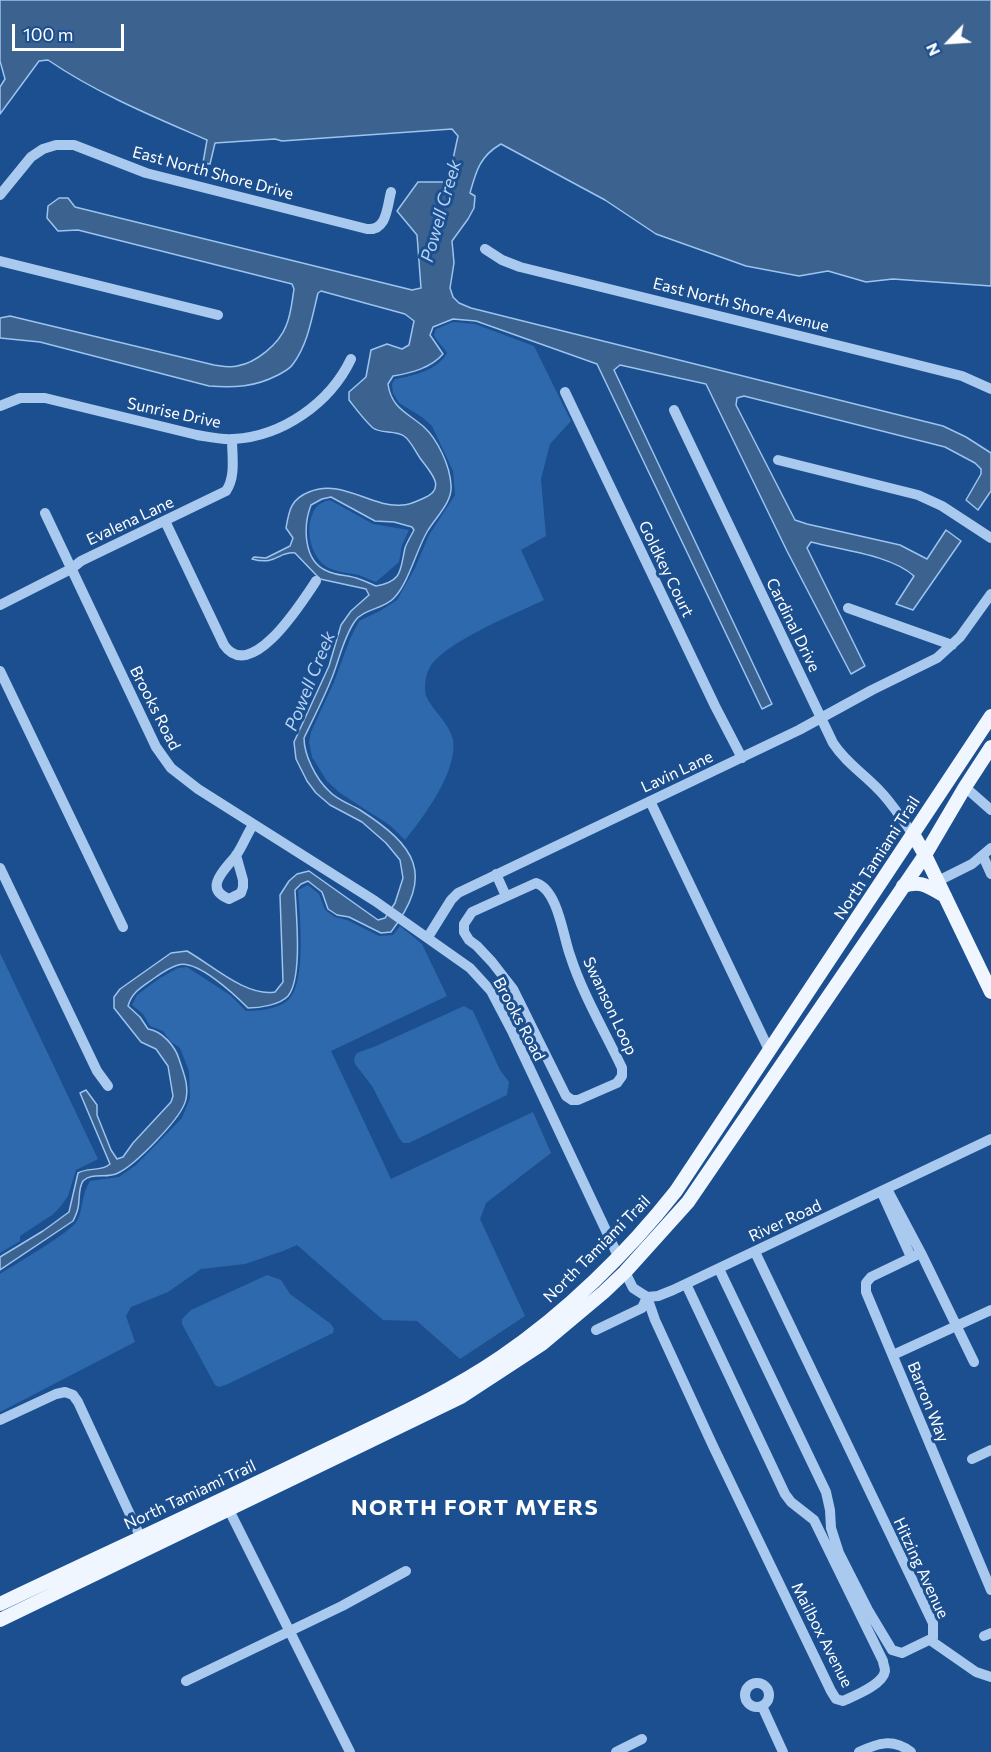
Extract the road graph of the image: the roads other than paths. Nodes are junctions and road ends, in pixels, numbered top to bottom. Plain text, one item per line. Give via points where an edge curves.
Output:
1 (391, 192) dead end
2 (0, 195) edge
3 (485, 249) dead end
4 (0, 261) edge
5 (218, 315) dead end
6 (351, 359) dead end
7 (991, 389) edge
8 (565, 392) dead end
9 (0, 406) edge
10 (674, 410) dead end
11 (232, 439) junction
12 (778, 460) dead end
13 (45, 513) dead end
14 (165, 521) junction
15 (991, 538) edge
16 (71, 569) junction
17 (316, 581) dead end
18 (991, 594) edge
19 (0, 605) edge
20 (848, 608) dead end
21 (952, 645) junction
22 (0, 671) edge
23 (991, 716) edge
24 (821, 719) junction
25 (991, 747) edge
26 (742, 758) junction
27 (965, 787) junction
28 (650, 801) junction
29 (991, 810) edge
30 (253, 825) junction
31 (913, 834) junction
32 (987, 852) edge
33 (236, 855) dead end
34 (925, 855) junction
35 (0, 868) edge
36 (496, 874) junction
37 (991, 874) edge
38 (938, 881) junction
39 (903, 886) junction
40 (506, 896) junction
41 (945, 896) junction
42 (123, 927) dead end
43 (428, 937) junction
44 (991, 992) edge
45 (531, 1024) junction
46 (513, 1034) junction
47 (770, 1052) junction
48 (769, 1084) junction
49 (108, 1086) dead end
50 (991, 1139) edge
51 (884, 1190) junction
52 (639, 1233) junction
53 (754, 1252) junction
54 (916, 1255) junction
55 (618, 1256) junction
56 (719, 1269) junction
57 (625, 1272) junction
58 (686, 1284) junction
59 (604, 1292) junction
60 (646, 1297) junction
61 (991, 1310) edge
62 (957, 1325) junction
63 (596, 1330) dead end
64 (893, 1355) junction
65 (974, 1362) dead end
66 (426, 1407) junction
67 (0, 1420) edge
68 (991, 1450) edge
69 (972, 1459) dead end
70 (226, 1504) junction
71 (140, 1536) junction
72 (406, 1571) dead end
73 (991, 1590) edge
74 (2, 1613) edge
75 (289, 1632) junction
76 (930, 1641) junction
77 (991, 1677) edge
78 (186, 1681) dead end
79 (762, 1706) dead end
80 (642, 1739) dead end
81 (350, 1752) edge
82 (616, 1752) edge
83 (783, 1752) edge
84 (859, 1752) edge
85 (911, 1752) edge

1 - 2 street, East North Shore Drive via 384,221 377,228 367,229 146,173 74,145 56,145 43,149 22,165
3 - 7 street, East North Shore Avenue via 520,267 962,376
4 - 5 street
6 - 11 street, Sunrise Drive via 324,396 304,414 265,433
8 - 26 street, Goldkey Court
9 - 11 street, Sunrise Drive via 20,398 45,398 197,435
10 - 24 street, Cardinal Drive
11 - 14 street, Evalena Lane via 232,476 226,491
12 - 15 street via 918,495
13 - 16 street, Brooks Road
14 - 16 street, Evalena Lane
14 - 17 street via 224,645 236,656 253,652 282,629
16 - 19 street, Evalena Lane
16 - 30 street, Brooks Road via 160,754 177,773
18 - 21 street, Lavin Lane
20 - 21 street
21 - 24 street, Lavin Lane via 937,658
22 - 42 street
23 - 31 main road, North Tamiami Trail
24 - 26 street, Lavin Lane
24 - 31 street, Cardinal Drive via 844,759 879,789
25 - 27 main road, North Tamiami Trail
26 - 28 street, Lavin Lane
27 - 29 street
27 - 34 main road, North Tamiami Trail
28 - 36 street, Lavin Lane
28 - 47 street
30 - 33 street
30 - 43 street, Brooks Road
31 - 34 main road
31 - 47 main road, North Tamiami Trail
32 - 37 street
32 - 38 street
34 - 38 main road
34 - 39 main road, North Tamiami Trail
35 - 49 street via 97,1071
36 - 40 street
36 - 43 street, Lavin Lane via 458,893
38 - 41 main road
39 - 41 main road via 923,883
39 - 48 main road, North Tamiami Trail
40 - 45 street, Swanson Loop via 472,912 464,932 502,974
40 - 45 street, Swanson Loop via 536,883 546,889 573,964 622,1068 620,1080 583,1099 568,1098
41 - 44 main road
43 - 46 street, Brooks Road via 478,975 491,991
45 - 46 street
46 - 55 street, Brooks Road
47 - 48 main road via 773,1067
47 - 52 main road, North Tamiami Trail via 676,1191
48 - 57 main road, North Tamiami Trail via 688,1202
50 - 51 street, River Road
51 - 53 street, River Road
51 - 54 street
52 - 55 main road, North Tamiami Trail
52 - 57 main road via 627,1257
53 - 56 street, River Road
53 - 76 street, Hitzing Avenue via 933,1623
54 - 62 street
54 - 64 street, Barron Way via 866,1283 866,1292
55 - 59 main road via 616,1270
55 - 66 main road, North Tamiami Trail via 554,1317
56 - 58 street, River Road
56 - 76 street, Hitzing Avenue via 826,1492 834,1540 887,1644 902,1653
57 - 59 main road, North Tamiami Trail
57 - 60 street via 633,1288
58 - 60 street, River Road
58 - 60 street, Mailbox Avenue via 785,1494 814,1521 883,1661 882,1678 843,1701 831,1691
59 - 66 main road, North Tamiami Trail via 513,1365 461,1397
60 - 63 street, River Road via 642,1308
61 - 62 street
62 - 64 street
62 - 65 street
64 - 73 street, Barron Way
66 - 70 main road, North Tamiami Trail
66 - 70 main road, North Tamiami Trail via 397,1428
67 - 71 street via 56,1394 73,1395
68 - 69 street
70 - 71 main road, North Tamiami Trail
70 - 74 main road, North Tamiami Trail
70 - 75 street
71 - 74 main road, North Tamiami Trail via 31,1589
72 - 75 street
75 - 78 street
75 - 81 street
76 - 77 street via 976,1672
79 - 83 street
80 - 82 street
84 - 85 street via 885,1742

